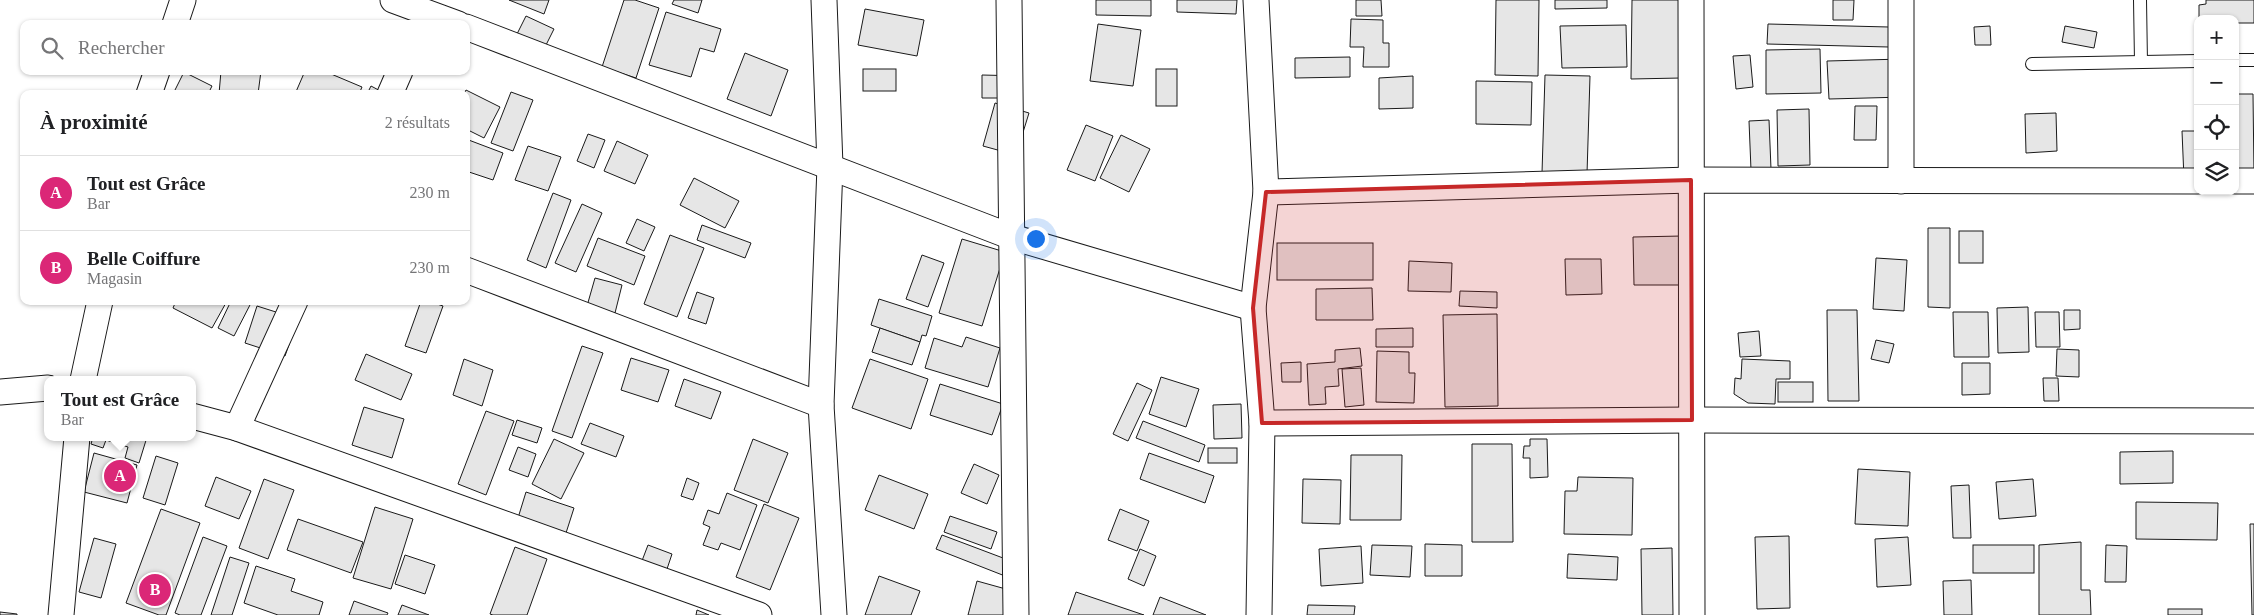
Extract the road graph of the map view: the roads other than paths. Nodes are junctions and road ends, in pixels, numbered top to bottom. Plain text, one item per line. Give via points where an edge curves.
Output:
1 (183, 0) edge
2 (393, 0) edge
3 (824, 0) edge
4 (1009, 0) edge
5 (1256, 0) edge
6 (1691, 0) edge
7 (1901, 0) edge
8 (2140, 0) edge
9 (427, 12) edge
10 (176, 20) edge
11 (448, 20) edge
12 (470, 29) edge
13 (2239, 60) edge
14 (2254, 60) edge
15 (2194, 61) edge
16 (2141, 62) junction
17 (2032, 64) dead end
18 (155, 75) edge
19 (398, 75) edge
20 (150, 90) edge
21 (392, 90) edge
22 (830, 166) junction
23 (1691, 180) junction
24 (1901, 180) junction
25 (2194, 181) edge
26 (2239, 181) edge
27 (2254, 181) edge
28 (1266, 192) junction
29 (1012, 237) junction
30 (470, 272) edge
31 (99, 305) edge
32 (293, 305) edge
33 (1253, 308) junction
34 (83, 376) edge
35 (44, 388) edge
36 (0, 392) edge
37 (820, 405) junction
38 (196, 417) edge
39 (1692, 420) junction
40 (2254, 421) edge
41 (1262, 423) junction
42 (237, 428) junction
43 (77, 441) edge
44 (60, 615) edge
45 (759, 615) edge
46 (834, 615) edge
47 (1016, 615) edge
48 (1259, 615) edge
49 (1692, 615) edge

1 - 10 street
2 - 9 street
3 - 22 street
4 - 29 street
5 - 28 street
6 - 23 street
7 - 24 street
8 - 16 lane
9 - 11 street
12 - 22 street
13 - 14 lane
15 - 16 lane
16 - 17 lane
18 - 20 street
19 - 21 street
22 - 29 street
22 - 37 street
23 - 24 street
23 - 28 street
23 - 39 street
24 - 25 street
26 - 27 street
28 - 33 street
29 - 33 street
29 - 47 street
30 - 37 street
31 - 34 street
32 - 42 street
33 - 41 street
35 - 36 street
37 - 46 street
38 - 42 street
39 - 40 street
39 - 41 street
39 - 49 street
41 - 48 street
42 - 45 street
43 - 44 street

